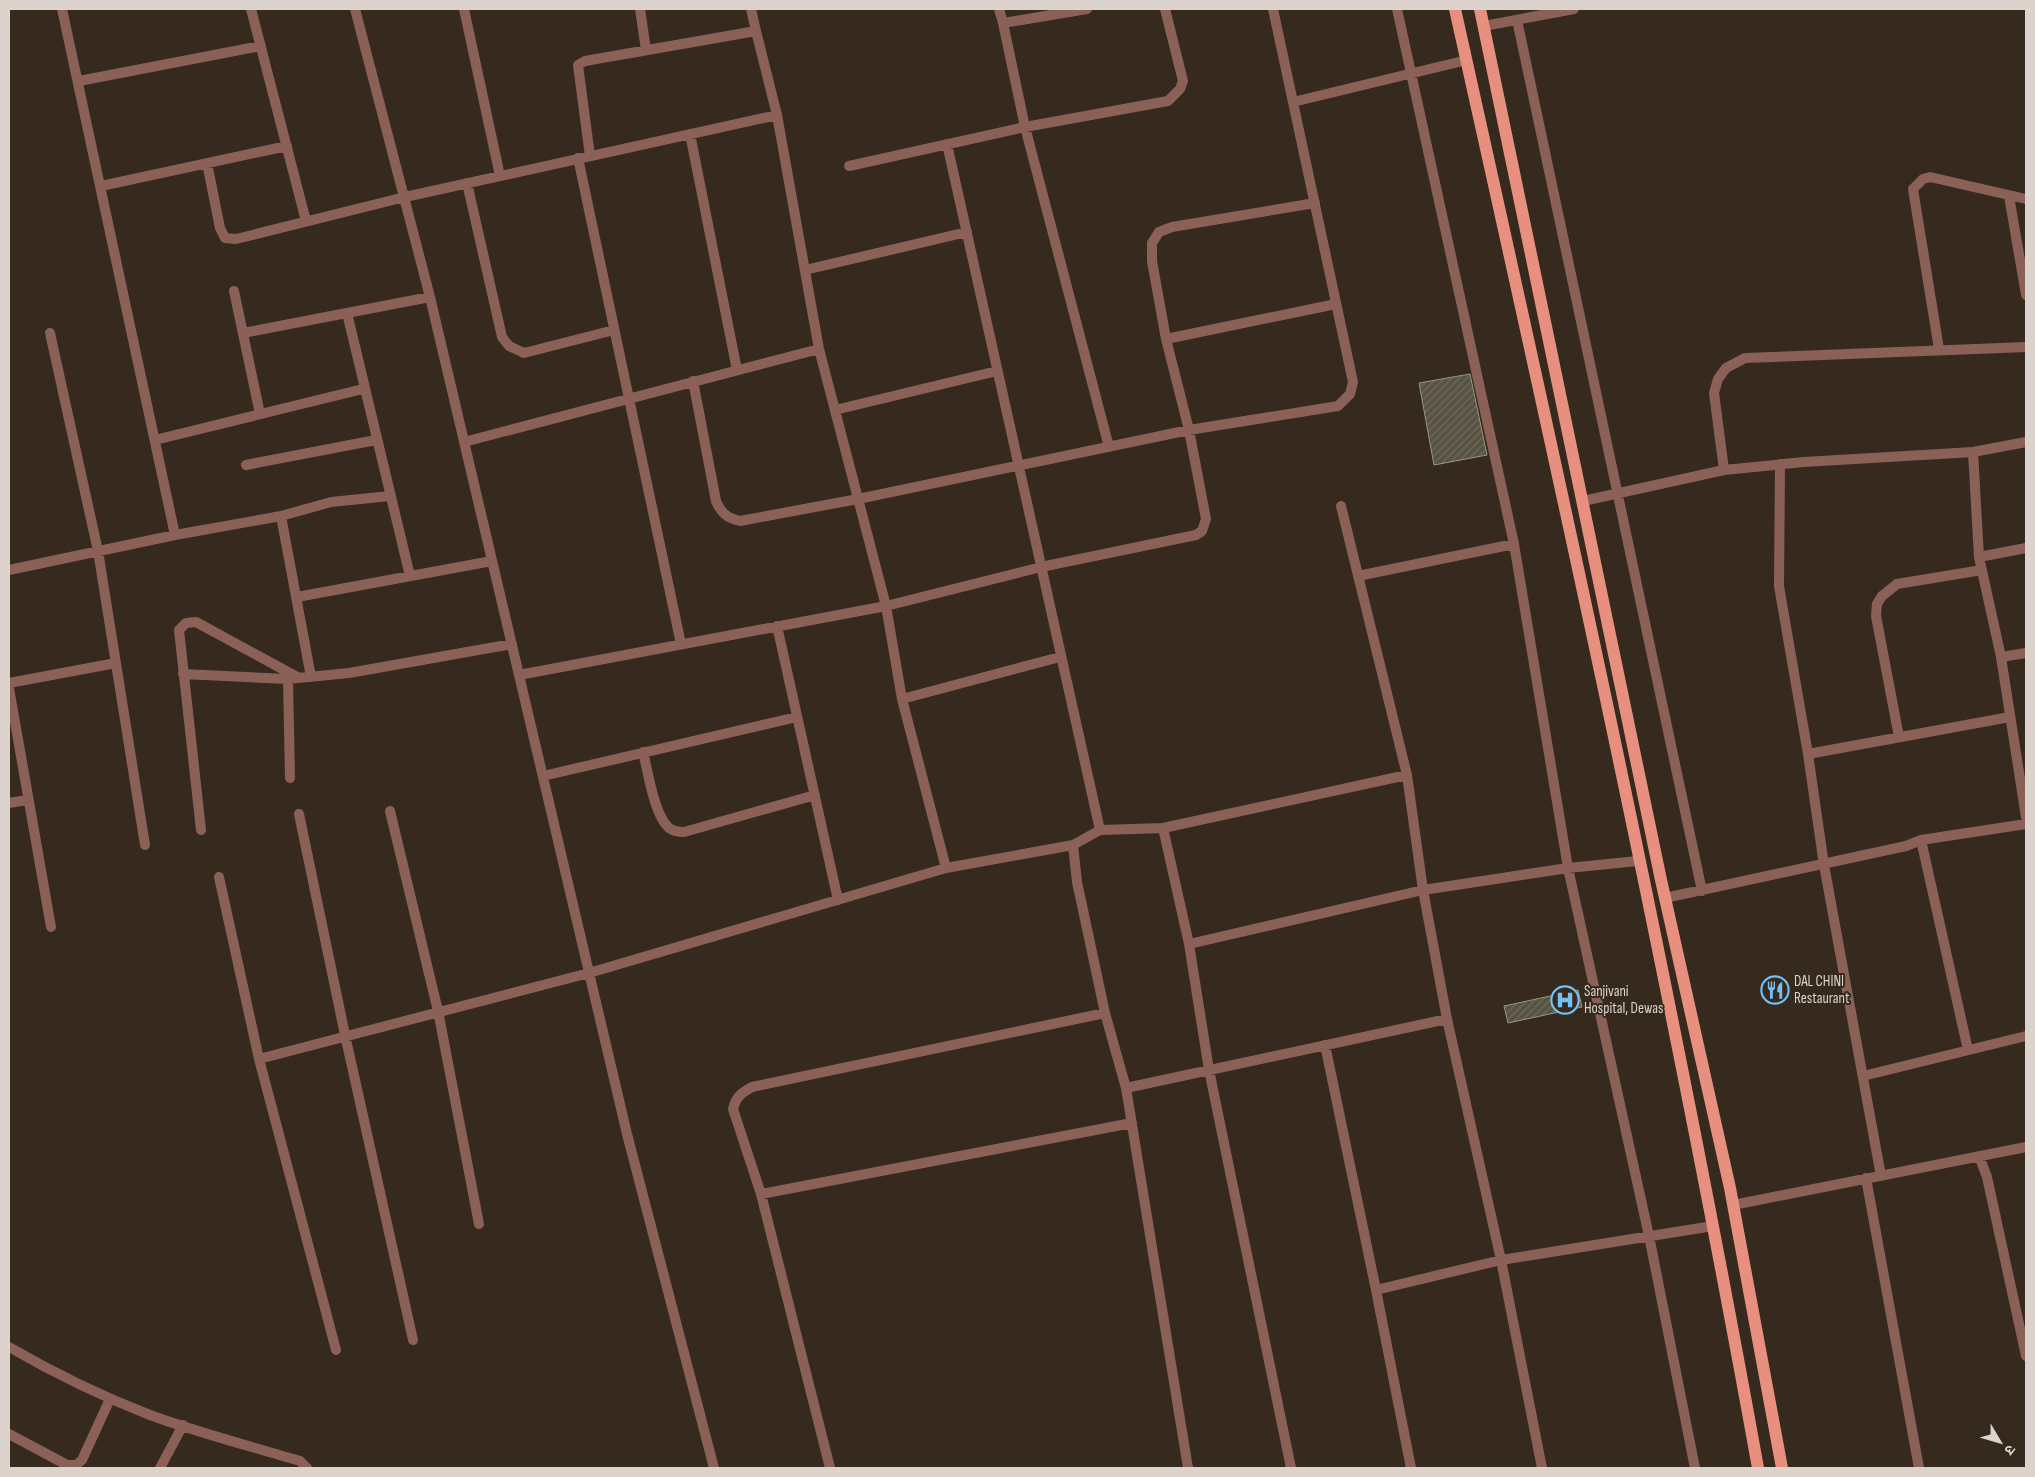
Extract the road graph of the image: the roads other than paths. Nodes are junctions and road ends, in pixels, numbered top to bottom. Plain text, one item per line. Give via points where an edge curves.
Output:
1 (62, 9) edge
2 (251, 9) edge
3 (355, 9) edge
4 (464, 9) edge
5 (640, 9) edge
6 (751, 9) edge
7 (999, 9) edge
8 (1087, 9) edge
9 (1165, 9) edge
10 (1273, 9) edge
11 (1397, 9) edge
12 (1455, 9) edge
13 (1480, 9) edge
14 (1574, 9) edge
15 (1517, 20) junction
16 (1003, 23) junction
17 (1484, 26) junction
18 (756, 31) junction
19 (261, 46) junction
20 (646, 50) junction
21 (1467, 60) junction
22 (1413, 74) junction
23 (79, 81) junction
24 (1293, 102) junction
25 (777, 115) junction
26 (1025, 127) junction
27 (690, 134) junction
28 (947, 144) junction
29 (287, 146) junction
30 (590, 156) junction
31 (578, 158) junction
32 (207, 163) junction
33 (849, 166) dead end
34 (500, 176) junction
35 (467, 184) junction
36 (101, 186) junction
37 (2009, 196) junction
38 (404, 197) junction
39 (2026, 199) edge
40 (1315, 203) junction
41 (306, 221) junction
42 (967, 232) junction
43 (805, 270) junction
44 (234, 290) dead end
45 (2026, 295) edge
46 (430, 297) junction
47 (1336, 304) junction
48 (346, 313) junction
49 (614, 330) junction
50 (50, 333) dead end
51 (243, 333) junction
52 (1166, 339) junction
53 (2026, 347) edge
54 (1939, 349) junction
55 (819, 350) junction
56 (737, 370) junction
57 (998, 371) junction
58 (693, 382) junction
59 (363, 389) junction
60 (628, 398) junction
61 (835, 410) junction
62 (260, 414) junction
63 (1189, 430) junction
64 (155, 440) junction
65 (376, 440) junction
66 (464, 442) junction
67 (2026, 442) edge
68 (1110, 446) junction
69 (1973, 452) junction
70 (1780, 464) junction
71 (246, 465) dead end
72 (1018, 466) junction
73 (1724, 470) junction
74 (1619, 493) junction
75 (390, 496) junction
76 (858, 500) junction
77 (1583, 501) junction
78 (1341, 506) dead end
79 (281, 516) junction
80 (175, 535) junction
81 (1514, 544) junction
82 (2026, 548) edge
83 (98, 551) junction
84 (1979, 558) junction
85 (492, 561) junction
86 (1041, 567) junction
87 (9, 570) edge
88 (1982, 570) junction
89 (410, 576) junction
90 (1358, 576) junction
91 (296, 597) junction
92 (886, 606) junction
93 (776, 626) junction
94 (512, 644) junction
95 (681, 644) junction
96 (2026, 653) edge
97 (1060, 657) junction
98 (2001, 658) junction
99 (116, 663) junction
100 (184, 674) junction
101 (519, 675) junction
102 (311, 677) junction
103 (299, 678) junction
104 (288, 679) junction
105 (9, 683) edge
106 (9, 688) edge
107 (902, 699) junction
108 (797, 716) junction
109 (2010, 717) junction
110 (1899, 737) junction
111 (643, 752) junction
112 (1808, 754) junction
113 (1407, 775) junction
114 (543, 776) junction
115 (290, 778) dead end
116 (814, 795) junction
117 (27, 800) junction
118 (9, 803) edge
119 (390, 811) dead end
120 (299, 814) dead end
121 (2026, 817) edge
122 (2026, 824) edge
123 (1163, 828) junction
124 (201, 830) dead end
125 (1100, 830) junction
126 (1921, 840) junction
127 (145, 845) dead end
128 (1073, 845) junction
129 (1638, 860) junction
130 (1824, 864) junction
131 (946, 868) junction
132 (1568, 868) junction
133 (219, 877) dead end
134 (1423, 890) junction
135 (1702, 890) junction
136 (1665, 898) junction
137 (838, 900) junction
138 (51, 927) dead end
139 (1190, 944) junction
140 (589, 973) junction
141 (438, 1011) junction
142 (1105, 1013) junction
143 (1447, 1019) junction
144 (345, 1035) junction
145 (2026, 1036) edge
146 (1324, 1046) junction
147 (1968, 1050) junction
148 (259, 1058) junction
149 (1209, 1070) junction
150 (1863, 1076) junction
151 (1126, 1088) junction
152 (1132, 1123) junction
153 (2026, 1147) edge
154 (1979, 1156) junction
155 (1881, 1176) junction
156 (1866, 1178) junction
157 (761, 1194) junction
158 (1733, 1205) junction
159 (479, 1224) dead end
160 (1714, 1226) junction
161 (1649, 1236) junction
162 (1501, 1260) junction
163 (1376, 1290) junction
164 (413, 1340) dead end
165 (9, 1347) edge
166 (336, 1350) dead end
167 (2026, 1356) edge
168 (110, 1399) junction
169 (183, 1425) junction
170 (9, 1434) edge
171 (160, 1468) edge
172 (307, 1468) edge
173 (714, 1468) edge
174 (830, 1468) edge
175 (1188, 1468) edge
176 (1291, 1468) edge
177 (1411, 1468) edge
178 (1542, 1468) edge
179 (1694, 1468) edge
180 (1758, 1468) edge
181 (1782, 1468) edge
182 (1919, 1468) edge

1 - 23 street
2 - 19 street
3 - 38 street
4 - 34 street
5 - 20 street
6 - 18 street
7 - 16 street
8 - 16 street
9 - 26 street via 1183,80 1180,89 1168,101
10 - 24 street
11 - 22 street
12 - 21 main road
13 - 17 main road
14 - 15 street
15 - 17 street
15 - 74 street
16 - 26 street
17 - 77 main road
18 - 20 street
18 - 25 street
19 - 23 street
19 - 29 street
20 - 30 street via 585,61 578,66
21 - 22 street
21 - 129 main road via 1548,422
22 - 24 street
22 - 81 street
23 - 36 street
24 - 40 street
25 - 27 street
25 - 43 street
26 - 28 street
26 - 68 street
27 - 30 street
27 - 56 street
28 - 33 street
28 - 42 street
29 - 32 street
29 - 41 street
30 - 31 street
31 - 34 street
31 - 49 street
32 - 36 street
32 - 41 street via 220,228 225,238 236,240
34 - 35 street
35 - 38 street
35 - 49 street via 502,337 509,346 524,353
36 - 64 street
37 - 39 street
37 - 45 street
37 - 54 street via 1930,177 1914,189
38 - 41 street
38 - 46 street
40 - 47 street
40 - 52 street via 1172,227 1159,232 1152,243 1152,261
42 - 43 street
42 - 57 street
43 - 55 street
44 - 51 street
46 - 48 street
46 - 66 street
47 - 52 street
47 - 63 street via 1353,382 1350,394 1338,406
48 - 51 street
48 - 59 street
49 - 60 street
50 - 83 street
51 - 62 street
52 - 63 street
53 - 54 street
54 - 73 street via 1745,358 1726,368 1714,393
55 - 56 street
55 - 61 street
56 - 58 street
57 - 61 street
57 - 72 street
58 - 60 street
58 - 76 street via 716,501 720,511 730,519 740,521
59 - 62 street
59 - 65 street
60 - 66 street
60 - 95 street
61 - 76 street
62 - 64 street
63 - 68 street
63 - 86 street via 1206,519 1202,531 1196,535
64 - 80 street
65 - 71 street
65 - 75 street
66 - 85 street
67 - 69 street
68 - 72 street
69 - 70 street
69 - 84 street
70 - 73 street
70 - 112 street via 1779,586
72 - 76 street
72 - 86 street
73 - 74 street
74 - 77 street
74 - 135 street
75 - 79 street via 331,502
75 - 89 street
76 - 92 street
77 - 136 main road
78 - 90 street
79 - 80 street
79 - 91 street
80 - 83 street
81 - 90 street
81 - 132 street
82 - 84 street
83 - 87 street
83 - 99 street
84 - 88 street
85 - 89 street
85 - 94 street
86 - 92 street
86 - 97 street
88 - 98 street
88 - 110 street via 1897,584 1877,604 1876,616
89 - 91 street
90 - 113 street
91 - 102 street
92 - 93 street
92 - 107 street
93 - 95 street
93 - 108 street
94 - 101 street
94 - 102 street
95 - 101 street
96 - 98 street
97 - 107 street
97 - 125 street
98 - 109 street
99 - 105 street
99 - 127 street
100 - 103 street via 179,630 186,623 196,622
100 - 104 street
100 - 124 street
101 - 114 street
102 - 103 street
103 - 104 street
104 - 115 street
106 - 117 street
107 - 131 street
108 - 111 street
108 - 116 street
109 - 110 street
109 - 121 street
110 - 112 street
111 - 114 street
111 - 116 street via 660,816 669,828 676,831 684,832
112 - 130 street
113 - 123 street
113 - 134 street
114 - 140 street
116 - 137 street
117 - 118 street
117 - 138 street
119 - 141 street
120 - 144 street
122 - 126 street
123 - 125 street
123 - 139 street
125 - 128 street
126 - 130 street
126 - 147 street
128 - 131 street
128 - 142 street via 1077,882
129 - 132 street
129 - 160 main road
130 - 135 street
130 - 150 street
131 - 137 street
132 - 134 street
132 - 161 street
133 - 148 street
134 - 139 street
134 - 143 street
135 - 136 street
136 - 158 main road
137 - 140 street
139 - 149 street
140 - 141 street
140 - 173 street via 627,1134
141 - 144 street
141 - 159 street
142 - 151 street
142 - 157 street via 752,1088 740,1094 733,1109
143 - 146 street
143 - 162 street
144 - 148 street
144 - 164 street
145 - 147 street
146 - 149 street
146 - 163 street
147 - 150 street
148 - 166 street
149 - 151 street
149 - 176 street
150 - 155 street
151 - 152 street
152 - 157 street
152 - 175 street
153 - 154 street
154 - 155 street
154 - 167 street via 1987,1177
155 - 156 street
156 - 158 street
156 - 182 street
157 - 174 street
158 - 181 main road
160 - 161 street
160 - 180 main road
161 - 162 street
161 - 179 street
162 - 163 street
162 - 178 street
163 - 177 street
165 - 168 street
168 - 169 street
168 - 170 street via 82,1460 76,1465 67,1465
169 - 171 street
169 - 172 street via 300,1461

